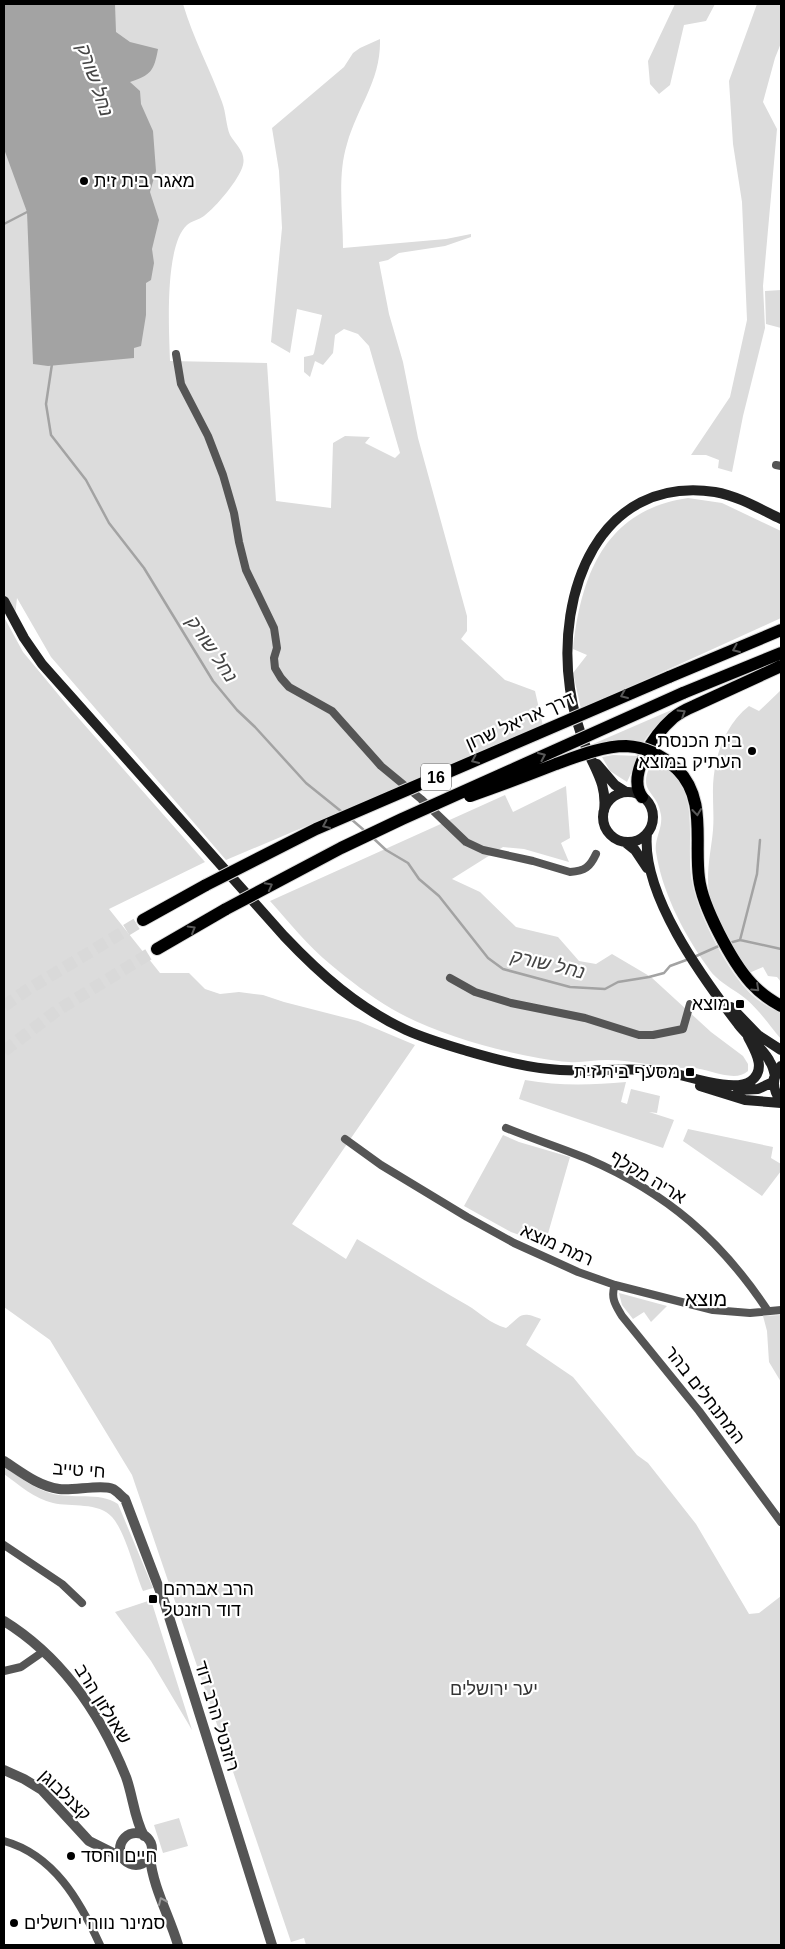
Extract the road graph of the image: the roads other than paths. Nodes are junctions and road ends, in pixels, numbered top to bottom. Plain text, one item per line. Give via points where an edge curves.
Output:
1 (176, 354) dead end
2 (781, 519) edge
3 (4, 601) edge
4 (781, 630) edge
5 (781, 653) edge
6 (781, 666) edge
7 (587, 749) junction
8 (626, 792) junction
9 (642, 797) junction
10 (604, 811) junction
11 (402, 819) junction
12 (647, 833) junction
13 (625, 842) junction
14 (596, 854) dead end
15 (652, 876) junction
16 (143, 920) tunnel mouth
17 (158, 950) tunnel mouth
18 (450, 978) dead end
19 (718, 996) junction
20 (690, 1004) dead end
21 (781, 1006) edge
22 (748, 1037) junction
23 (781, 1050) edge
24 (781, 1066) edge
25 (618, 1070) junction
26 (775, 1077) junction
27 (713, 1082) junction
28 (781, 1102) edge
29 (506, 1128) dead end
30 (346, 1139) dead end
31 (614, 1285) junction
32 (781, 1310) edge
33 (768, 1312) junction
34 (4, 1461) edge
35 (125, 1499) joint
36 (781, 1522) edge
37 (4, 1545) edge
38 (82, 1603) dead end
39 (4, 1621) edge
40 (44, 1651) junction
41 (4, 1672) edge
42 (4, 1770) edge
43 (133, 1799) junction
44 (144, 1836) junction
45 (125, 1838) junction
46 (4, 1841) edge
47 (101, 1847) junction
48 (122, 1856) junction
49 (150, 1857) junction
50 (100, 1945) edge
51 (178, 1945) edge
52 (272, 1945) edge

1 - 14 street via 181,384 224,475 246,570 274,628 277,648 274,658 281,678 289,687 332,711 381,766 474,846 570,872 585,870
2 - 7 main road via 724,494 687,491 644,502 622,514 606,528 584,564 568,636 571,698
3 - 25 main road via 42,664 284,936 342,992 406,1030 497,1060 542,1068
4 -> 16 highway, דרך אריאל שרון / 16, bridge via 316,829
11 -> 5 highway, 16, bridge via 683,693
9 -> 6 highway via 638,785 639,772 653,740 667,724 682,712
7 - 8 main road via 608,778
7 - 10 main road via 606,794
8 - 9 main road
8 - 10 main road via 611,799
9 - 12 main road via 650,805 653,815
10 - 13 main road via 609,833
17 -> 11 highway, 16, bridge via 226,909
11 -> 21 highway, bridge via 578,756 613,747 636,747 652,752 677,769 695,799 700,888 708,911 744,974 758,990
12 - 13 main road via 639,839
12 - 15 main road
13 - 15 main road via 640,856
15 - 19 main road via 683,945
18 - 20 street via 475,992 585,1018 639,1035 683,1029
19 - 22 main road
19 - 23 main road via 758,1035
22 - 26 main road via 770,1060
22 - 27 main road via 760,1063 754,1078 739,1086
24 - 26 main road
25 - 27 main road via 664,1072
25 - 28 main road via 678,1081 745,1100
26 - 27 main road via 765,1087 747,1090
26 - 28 main road via 774,1090
29 - 33 street, אריה מקלף via 590,1160 655,1194 715,1242
30 - 31 street, רמת מוצא via 380,1165 488,1229
31 - 33 street, רמת מוצא via 713,1310
31 - 36 street, המתנחלים בהר via 614,1301 622,1316 705,1418
32 - 33 street, רמת מוצא
34 - 35 street, חי טייב via 49,1487 106,1487 114,1489
35 - 52 street, רוזנטל הרב דוד via 165,1604
37 - 38 street via 62,1584
39 - 40 street, שאולזון הרב
40 - 41 street via 21,1667
40 - 43 street, שאולזון הרב via 68,1676 100,1722
42 - 47 street, קצנלבוגן via 42,1790 88,1841
43 - 44 street, שאולזון הרב
43 - 45 street, שאולזון הרב
44 - 45 street via 136,1833
44 - 49 street via 151,1844
45 - 47 street
45 - 48 street via 120,1848
46 - 50 street via 27,1850 54,1872 85,1914
47 - 48 street, קצנלבוגן
48 - 49 street via 127,1863 136,1865
51 -> 49 street via 155,1885

